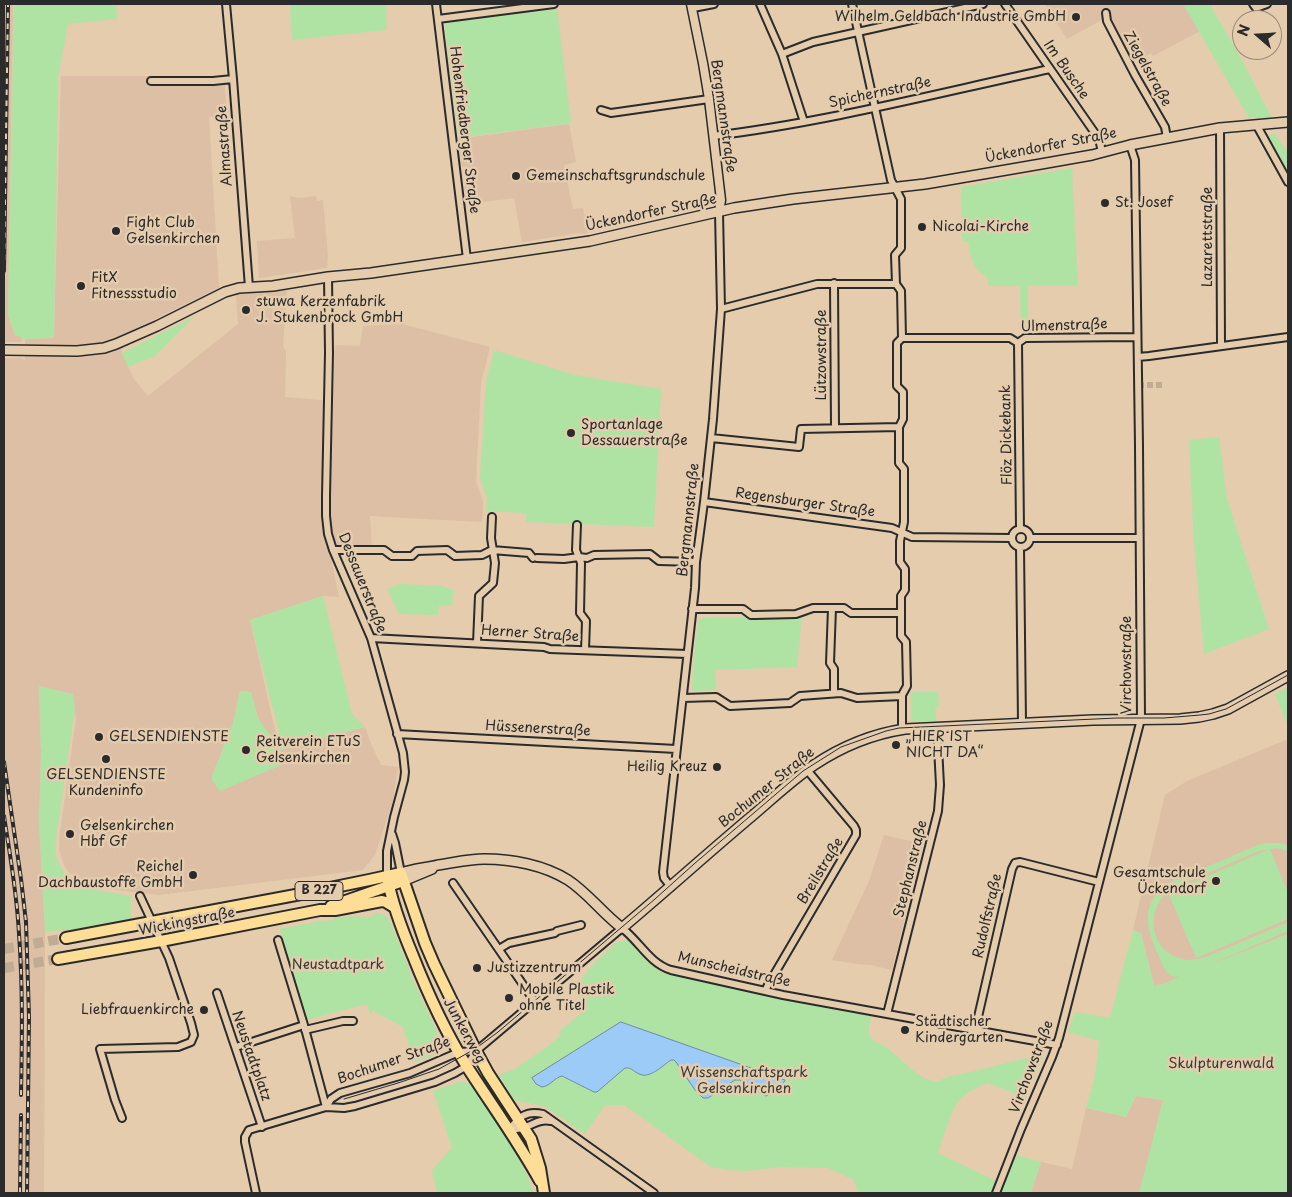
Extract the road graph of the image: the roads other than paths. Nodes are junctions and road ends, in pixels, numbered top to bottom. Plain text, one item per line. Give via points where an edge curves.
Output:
1 (226, 4) edge
2 (436, 4) edge
3 (554, 4) edge
4 (714, 4) edge
5 (760, 4) edge
6 (852, 4) edge
7 (984, 4) edge
8 (1005, 4) edge
9 (1253, 4) edge
10 (1267, 4) edge
11 (692, 6) edge
12 (1106, 12) dead end
13 (438, 19) junction
14 (858, 32) junction
15 (782, 54) junction
16 (1050, 69) junction
17 (233, 79) junction
18 (151, 81) dead end
19 (709, 99) junction
20 (875, 108) junction
21 (601, 110) dead end
22 (804, 122) junction
23 (1288, 122) edge
24 (1256, 124) junction
25 (1220, 128) junction
26 (713, 136) junction
27 (1167, 138) junction
28 (1130, 145) junction
29 (1102, 152) junction
30 (1288, 182) edge
31 (894, 188) junction
32 (719, 212) junction
33 (467, 259) junction
34 (328, 277) junction
35 (834, 283) junction
36 (896, 284) junction
37 (249, 287) junction
38 (721, 310) junction
39 (1137, 337) junction
40 (1288, 337) edge
41 (902, 338) junction
42 (1018, 342) junction
43 (1221, 346) junction
44 (4, 350) edge
45 (1138, 356) junction
46 (899, 426) junction
47 (835, 427) junction
48 (711, 438) junction
49 (704, 502) junction
50 (492, 517) dead end
51 (577, 525) dead end
52 (1020, 528) junction
53 (902, 534) junction
54 (1011, 538) junction
55 (1030, 538) junction
56 (1139, 538) junction
57 (1020, 547) junction
58 (332, 550) junction
59 (492, 550) junction
60 (579, 557) junction
61 (696, 562) junction
62 (832, 608) junction
63 (692, 609) junction
64 (901, 613) junction
65 (371, 638) junction
66 (477, 643) junction
67 (585, 650) junction
68 (687, 654) junction
69 (1288, 676) edge
70 (834, 693) junction
71 (902, 696) junction
72 (682, 698) junction
73 (1140, 720) junction
74 (1022, 723) junction
75 (937, 727) junction
76 (902, 729) junction
77 (397, 734) junction
78 (676, 749) junction
79 (807, 770) junction
80 (391, 833) junction
81 (402, 877) junction
82 (387, 881) junction
83 (1099, 882) junction
84 (453, 883) dead end
85 (671, 887) junction
86 (140, 896) dead end
87 (394, 907) junction
88 (320, 910) junction
89 (152, 923) junction
90 (581, 925) dead end
91 (622, 928) junction
92 (66, 938) tunnel mouth
93 (278, 940) dead end
94 (161, 942) junction
95 (499, 950) junction
96 (58, 959) tunnel mouth
97 (765, 991) junction
98 (217, 993) dead end
99 (534, 1002) junction
100 (887, 1014) junction
101 (353, 1021) dead end
102 (304, 1028) junction
103 (975, 1030) junction
104 (1057, 1045) junction
105 (236, 1047) junction
106 (476, 1051) junction
107 (459, 1052) junction
108 (467, 1066) junction
109 (326, 1107) junction
110 (122, 1118) dead end
111 (518, 1118) junction
112 (552, 1121) junction
113 (262, 1127) junction
114 (524, 1128) junction
115 (509, 1130) junction
116 (543, 1190) edge
117 (256, 1193) edge
118 (654, 1193) edge
119 (996, 1193) edge

1 - 17 street, Almastraße
2 - 13 street, Hohenfriedberger Straße
3 - 13 street
4 - 11 street
5 - 15 street
6 - 14 street
7 - 14 street
8 - 16 street, Im Busche
9 - 10 street via 1256,8
11 - 19 street, Bergmannstraße
12 - 27 street, Ziegelstraße via 1107,21 1165,127
13 - 33 street, Hohenfriedberger Straße
14 - 15 street via 813,42
14 - 20 street
15 - 22 street
16 - 20 street, Spichernstraße
16 - 29 street, Im Busche via 1099,139
17 - 18 street
17 - 37 street, Almastraße
19 - 21 street via 611,112
19 - 26 street, Bergmannstraße
20 - 22 street, Spichernstraße
20 - 31 street
22 - 26 street, Spichernstraße
23 - 24 main road, Ückendorfer Straße
24 - 25 main road, Ückendorfer Straße
24 - 30 street
25 - 27 main road, Ückendorfer Straße
25 - 43 street, Lazarettstraße
26 - 32 street, Bergmannstraße via 721,200
27 - 28 main road, Ückendorfer Straße
28 - 29 main road, Ückendorfer Straße
28 - 39 street, Virchowstraße via 1134,160
29 - 31 main road, Ückendorfer Straße
31 - 32 main road, Ückendorfer Straße
31 - 36 street via 901,199 901,248 896,255
32 - 33 main road, Ückendorfer Straße via 590,241
32 - 38 street, Bergmannstraße
33 - 34 main road, Ückendorfer Straße
34 - 37 main road, Ückendorfer Straße
34 - 58 street, Dessauerstraße via 326,516
35 - 36 street
35 - 38 street via 817,284
35 - 47 street, Lützowstraße
36 - 41 street via 902,291
37 - 44 main road, Ückendorfer Straße via 225,292 104,348
38 - 48 street, Bergmannstraße
39 - 42 street, Ulmenstraße via 1025,338
39 - 45 street, Virchowstraße
40 - 43 street
41 - 42 street, Ulmenstraße via 1010,338
41 - 46 street via 897,343 897,386 903,392 903,419
42 - 52 street, Flöz Dickebank
43 - 45 street
45 - 56 street, Virchowstraße
46 - 47 street
46 - 53 street via 898,463 904,469
47 - 48 street via 801,429 799,447
48 - 49 street, Bergmannstraße
49 - 53 street, Regensburger Straße via 892,528
49 - 61 street, Bergmannstraße
50 - 59 street
51 - 60 street via 576,550
52 - 54 street via 1013,532
52 - 55 street via 1030,534
53 - 54 street, Regensburger Straße via 912,537
53 - 64 street via 900,562 905,569 905,590 901,596
54 - 57 street
55 - 56 street
55 - 57 street via 1026,545
56 - 73 street, Virchowstraße
57 - 74 street
58 - 59 street via 384,550 392,556 447,550 455,556 482,555
58 - 65 street, Dessauerstraße
59 - 60 street via 529,552 535,558
59 - 66 street via 493,583 479,596
60 - 61 street via 650,554 659,561
60 - 67 street via 580,613 586,621
61 - 63 street, Bergmannstraße
62 - 63 street via 813,608 796,614 756,615 743,609
62 - 64 street via 844,608 851,613
62 - 70 street via 830,663 834,669
63 - 68 street, Bergmannstraße
64 - 71 street via 901,636 906,642 907,686
65 - 66 street, Herner Straße
65 - 77 street, Dessauerstraße
66 - 67 street, Herner Straße
67 - 68 street, Herner Straße
68 - 72 street, Bergmannstraße
69 - 73 main road, Bochumer Straße via 1213,714
70 - 71 street via 857,698
70 - 72 street via 800,696 790,703 730,706 716,697
71 - 76 street
72 - 78 street, Bergmannstraße
73 - 74 main road, Bochumer Straße
73 - 83 street, Virchowstraße
74 - 75 main road, Bochumer Straße
75 - 76 main road, Bochumer Straße
75 - 100 street, Stephanstraße via 938,811
76 - 79 main road, Bochumer Straße via 843,748
77 - 78 street, Hüssenerstraße
77 - 80 street, Dessauerstraße via 405,772
78 - 85 street, Bergmannstraße via 663,872
79 - 85 main road, Bochumer Straße
79 - 97 street, Breilstraße via 854,826 856,835
80 - 81 street, Dessauerstraße
80 - 82 street, Dessauerstraße
81 - 82 main road, Wickingstraße
81 - 91 main road, Munscheidstraße via 426,872 439,865 482,859 512,861 545,870 568,881
81 - 106 main road, Junkerweg via 425,943
82 - 87 main road, Junkerweg
82 - 88 main road, Wickingstraße
82 - 89 main road, Wickingstraße / B 227 via 311,892
83 - 103 street, Rudolfstraße via 1014,863
83 - 104 street, Virchowstraße
84 - 95 street
85 - 91 main road, Bochumer Straße
86 - 89 street, Wickingstraße
87 - 88 main road, Wickingstraße / B 227 via 382,901
87 - 107 main road, Junkerweg via 426,988
88 - 94 main road, Wickingstraße / B 227
89 - 92 main road, Wickingstraße / B 227
89 - 94 street
90 - 95 street via 509,943
91 - 97 street, Munscheidstraße via 662,967
91 - 99 street, Bochumer Straße
93 - 102 street
94 - 96 main road, Wickingstraße / B 227
94 - 110 street via 194,1035 191,1042 178,1047 100,1049
95 - 99 street
97 - 100 street, Munscheidstraße
98 - 105 street, Neustadtplatz
99 - 106 street, Bochumer Straße
100 - 103 street, Munscheidstraße
101 - 102 street
102 - 105 street
102 - 109 street
103 - 104 street, Munscheidstraße
104 - 119 street, Virchowstraße
105 - 113 street, Neustadtplatz
106 - 107 street, Bochumer Straße
106 - 108 street, Bochumer Straße
106 - 111 main road, Junkerweg
107 - 108 main road, Junkerweg
107 - 109 street, Bochumer Straße via 410,1073 340,1094
108 - 109 street, Bochumer Straße via 435,1082 355,1106
108 - 115 main road, Junkerweg
109 - 113 street, Bochumer Straße
111 - 112 street via 535,1112
111 - 114 main road, Junkerweg
111 - 115 street
112 - 114 street via 538,1120
112 - 118 street
113 - 117 street, Bochumer Straße via 249,1130 245,1136
114 - 115 street
114 - 116 main road, Junkerweg via 536,1152
115 - 116 main road, Junkerweg

